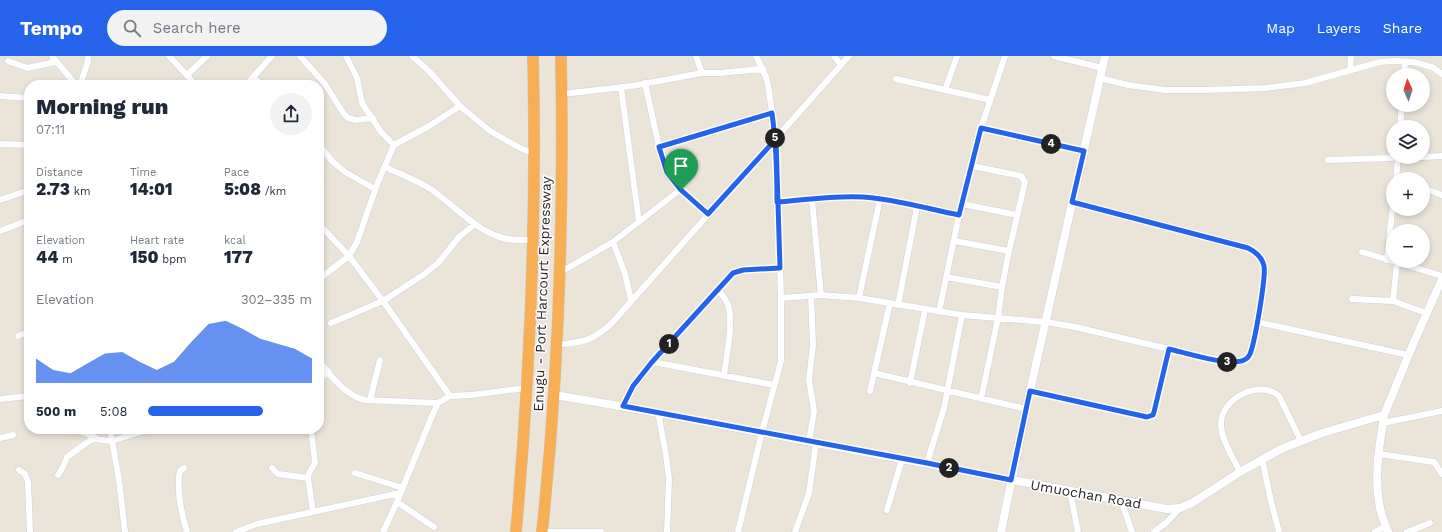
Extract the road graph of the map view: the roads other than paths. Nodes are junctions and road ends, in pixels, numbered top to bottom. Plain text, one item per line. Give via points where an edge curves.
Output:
1 (52, 56) edge
2 (88, 56) edge
3 (169, 56) edge
4 (207, 56) edge
5 (272, 56) edge
6 (300, 56) edge
7 (346, 56) edge
8 (412, 56) edge
9 (534, 56) edge
10 (561, 56) edge
11 (696, 56) edge
12 (756, 56) edge
13 (834, 56) edge
14 (849, 56) edge
15 (958, 56) edge
16 (1005, 56) edge
17 (1056, 56) edge
18 (1105, 56) edge
19 (1351, 56) edge
20 (8, 61) dead end
21 (56, 62) junction
22 (1405, 62) junction
23 (841, 65) junction
24 (1102, 68) junction
25 (1405, 68) edge
26 (763, 69) junction
27 (1350, 70) junction
28 (702, 73) junction
29 (188, 74) junction
30 (1442, 74) edge
31 (253, 78) joint
32 (1100, 78) junction
33 (72, 80) edge
34 (82, 80) edge
35 (192, 80) edge
36 (256, 80) edge
37 (321, 80) edge
38 (896, 80) dead end
39 (324, 83) edge
40 (645, 83) junction
41 (621, 87) junction
42 (945, 90) junction
43 (562, 94) junction
44 (0, 96) edge
45 (24, 98) edge
46 (990, 100) junction
47 (460, 106) junction
48 (772, 113) junction
49 (372, 118) junction
50 (981, 128) junction
51 (776, 139) junction
52 (0, 144) edge
53 (24, 145) edge
54 (394, 145) junction
55 (659, 147) junction
56 (1084, 151) junction
57 (324, 152) edge
58 (535, 154) junction
59 (1442, 156) edge
60 (1430, 157) edge
61 (1386, 158) edge
62 (1328, 160) dead end
63 (972, 166) junction
64 (385, 167) junction
65 (375, 189) junction
66 (681, 190) junction
67 (1430, 191) edge
68 (24, 192) edge
69 (1442, 195) edge
70 (880, 199) junction
71 (0, 200) edge
72 (812, 200) junction
73 (777, 202) junction
74 (1072, 202) junction
75 (962, 204) junction
76 (917, 206) junction
77 (708, 214) junction
78 (959, 215) junction
79 (1017, 215) junction
80 (24, 222) edge
81 (639, 222) junction
82 (475, 224) junction
83 (324, 229) edge
84 (0, 230) edge
85 (534, 240) junction
86 (954, 241) junction
87 (613, 242) junction
88 (1009, 251) junction
89 (1362, 252) dead end
90 (349, 256) junction
91 (1386, 260) edge
92 (780, 268) junction
93 (1396, 268) edge
94 (1409, 268) edge
95 (560, 273) junction
96 (324, 275) edge
97 (946, 277) junction
98 (1441, 282) edge
99 (1002, 287) junction
100 (718, 289) junction
101 (821, 295) junction
102 (811, 296) junction
103 (781, 298) junction
104 (859, 298) junction
105 (1352, 299) dead end
106 (631, 300) junction
107 (383, 301) junction
108 (1393, 302) junction
109 (890, 303) junction
110 (898, 305) junction
111 (924, 310) junction
112 (939, 312) junction
113 (1426, 313) junction
114 (962, 315) junction
115 (998, 318) junction
116 (1046, 322) junction
117 (1257, 322) junction
118 (331, 323) dead end
119 (24, 334) edge
120 (18, 336) dead end
121 (556, 345) junction
122 (1169, 349) junction
123 (1408, 355) junction
124 (380, 360) dead end
125 (652, 362) junction
126 (324, 366) edge
127 (328, 371) junction
128 (874, 373) junction
129 (324, 375) edge
130 (724, 376) junction
131 (910, 383) junction
132 (774, 385) junction
133 (526, 388) junction
134 (870, 391) dead end
135 (947, 391) junction
136 (1030, 391) junction
137 (554, 395) junction
138 (450, 396) junction
139 (24, 397) edge
140 (0, 399) edge
141 (981, 399) junction
142 (370, 400) junction
143 (438, 404) junction
144 (623, 406) junction
145 (1026, 409) junction
146 (1442, 411) edge
147 (658, 412) junction
148 (1383, 419) junction
149 (762, 432) junction
150 (87, 434) edge
151 (111, 434) edge
152 (134, 434) edge
153 (312, 434) edge
154 (13, 436) dead end
155 (0, 438) edge
156 (100, 440) junction
157 (112, 441) junction
158 (1301, 441) junction
159 (812, 442) junction
160 (1379, 454) junction
161 (902, 459) junction
162 (1262, 459) junction
163 (927, 463) junction
164 (184, 468) dead end
165 (272, 468) dead end
166 (19, 470) dead end
167 (1240, 472) junction
168 (355, 473) dead end
169 (1442, 474) edge
170 (58, 475) dead end
171 (308, 478) junction
172 (1011, 480) junction
173 (401, 491) junction
174 (1070, 491) junction
175 (1121, 500) junction
176 (397, 502) junction
177 (1180, 508) junction
178 (887, 510) dead end
179 (313, 512) junction
180 (1430, 523) dead end
181 (434, 527) dead end
182 (1387, 529) edge
183 (30, 532) edge
184 (125, 532) edge
185 (187, 532) edge
186 (236, 532) edge
187 (383, 532) edge
188 (516, 532) edge
189 (542, 532) edge
190 (601, 532) edge
191 (667, 532) edge
192 (738, 532) edge
193 (795, 532) edge
194 (1001, 532) edge
195 (1078, 532) edge
196 (1132, 532) edge
197 (1154, 532) edge
198 (1279, 532) edge
199 (1375, 532) edge
200 (1408, 532) edge

1 - 21 street
2 - 34 street
3 - 29 street
4 - 29 street
5 - 31 street
6 - 37 street
7 - 49 street via 357,78 362,103
8 - 47 street
9 - 58 highway, Enugu - Port Harcourt Expressway
10 - 43 highway, Enugu - Port Harcourt Expressway
11 - 28 street
12 - 26 street
13 - 23 street
14 - 23 street
15 - 42 street
16 - 46 street
17 - 24 street
18 - 24 street
19 - 27 street
20 - 21 street via 27,68
21 - 33 street
22 - 25 street
22 - 27 street via 1380,62
22 - 30 street via 1432,67
23 - 51 street
24 - 32 street
26 - 28 street
26 - 48 street
27 - 32 street via 1286,86 1205,90 1166,90
28 - 40 street
29 - 35 street
31 - 36 street
32 - 56 street
38 - 42 street
39 - 49 street via 348,118
40 - 41 street
40 - 55 street
41 - 43 street
41 - 81 street
42 - 46 street
43 - 95 highway, Enugu - Port Harcourt Expressway
44 - 45 street
46 - 50 street
47 - 54 street
47 - 58 street via 490,131
48 - 51 street
48 - 55 street
49 - 54 street
50 - 56 street
50 - 63 street
51 - 73 street
51 - 77 street
52 - 53 street
54 - 64 street
55 - 66 street via 667,172
56 - 74 street
57 - 65 street via 346,172
58 - 85 highway, Enugu - Port Harcourt Expressway
59 - 60 street
61 - 62 street
63 - 75 street
63 - 79 street via 1024,178
64 - 65 street
64 - 82 street via 430,188
65 - 90 street via 357,242
66 - 77 street
66 - 81 street
67 - 69 street
68 - 71 street
70 - 72 street via 848,197
70 - 76 street
70 - 104 street
72 - 73 street
72 - 101 street
73 - 92 street
74 - 116 street
74 - 117 street via 1255,251 1263,261 1264,272
75 - 78 street
75 - 79 street
76 - 78 street
76 - 110 street
77 - 106 street
78 - 86 street
79 - 88 street
80 - 84 street
81 - 87 street
82 - 85 street via 503,239
82 - 107 street via 455,242 438,263
83 - 90 street
85 - 133 highway, Enugu - Port Harcourt Expressway
86 - 88 street
86 - 97 street
87 - 95 street
87 - 106 street
88 - 99 street
89 - 91 street
90 - 96 street
90 - 107 street
92 - 100 street via 737,270
92 - 103 street
93 - 108 street
94 - 98 street
95 - 121 highway, Enugu - Port Harcourt Expressway
97 - 99 street
97 - 112 street
98 - 113 street
99 - 115 street
100 - 125 street
100 - 130 street via 728,304 730,323
101 - 102 street
101 - 104 street
102 - 103 street
102 - 159 street via 813,345 810,380 814,411
103 - 132 street via 781,361
104 - 109 street
105 - 108 street
106 - 121 street via 612,323 592,339
107 - 118 street
107 - 138 street
108 - 113 street
109 - 110 street
109 - 128 street
110 - 111 street
111 - 112 street
111 - 131 street
112 - 114 street
113 - 123 street
114 - 115 street
114 - 135 street
115 - 116 street
115 - 141 street
116 - 122 street
116 - 136 street
117 - 122 street via 1251,353 1244,361 1228,363
117 - 123 street
119 - 120 street
121 - 137 highway, Enugu - Port Harcourt Expressway
122 - 136 street via 1154,412 1147,417
123 - 148 street
124 - 142 street
125 - 130 street
125 - 144 street via 633,386
126 - 127 street
127 - 129 street
127 - 142 street via 350,394
128 - 131 street
128 - 134 street
130 - 132 street
131 - 135 street
132 - 149 street
133 - 138 street
133 - 188 highway, Enugu - Port Harcourt Expressway
135 - 141 street
135 - 163 street
136 - 145 street
137 - 144 street, Umuochan Road
137 - 189 highway, Enugu - Port Harcourt Expressway
138 - 143 street
139 - 140 street
141 - 145 street
142 - 143 street
143 - 173 street
144 - 147 street, Umuochan Road
145 - 172 street
146 - 148 street
147 - 149 street, Umuochan Road
147 - 191 street via 669,479
148 - 158 street, Umuochan Road
148 - 160 street
149 - 159 street, Umuochan Road
149 - 192 street
150 - 156 street
151 - 157 street
152 - 157 street
153 - 171 street via 315,463
154 - 155 street
156 - 157 street
156 - 170 street via 89,441 70,453
157 - 184 street
158 - 162 street, Umuochan Road
158 - 167 street via 1279,396 1267,389 1249,392 1228,405 1221,423 1224,438
159 - 161 street, Umuochan Road
159 - 193 street via 809,493
160 - 169 street via 1434,462
160 - 182 street via 1378,501
161 - 163 street, Umuochan Road
161 - 178 street
162 - 167 street, Umuochan Road
162 - 198 street
163 - 172 street, Umuochan Road
164 - 185 street via 180,471 179,483
165 - 171 street via 278,474
166 - 183 street via 25,474 28,482
167 - 177 street, Umuochan Road
168 - 173 street
171 - 179 street
172 - 174 street, Umuochan Road
172 - 194 street
173 - 176 street
173 - 179 street
174 - 175 street, Umuochan Road
174 - 195 street
175 - 177 street, Umuochan Road via 1167,509
175 - 196 street
176 - 181 street
176 - 187 street
177 - 197 street
179 - 186 street via 257,524
180 - 200 street
182 - 199 street
189 - 190 street

